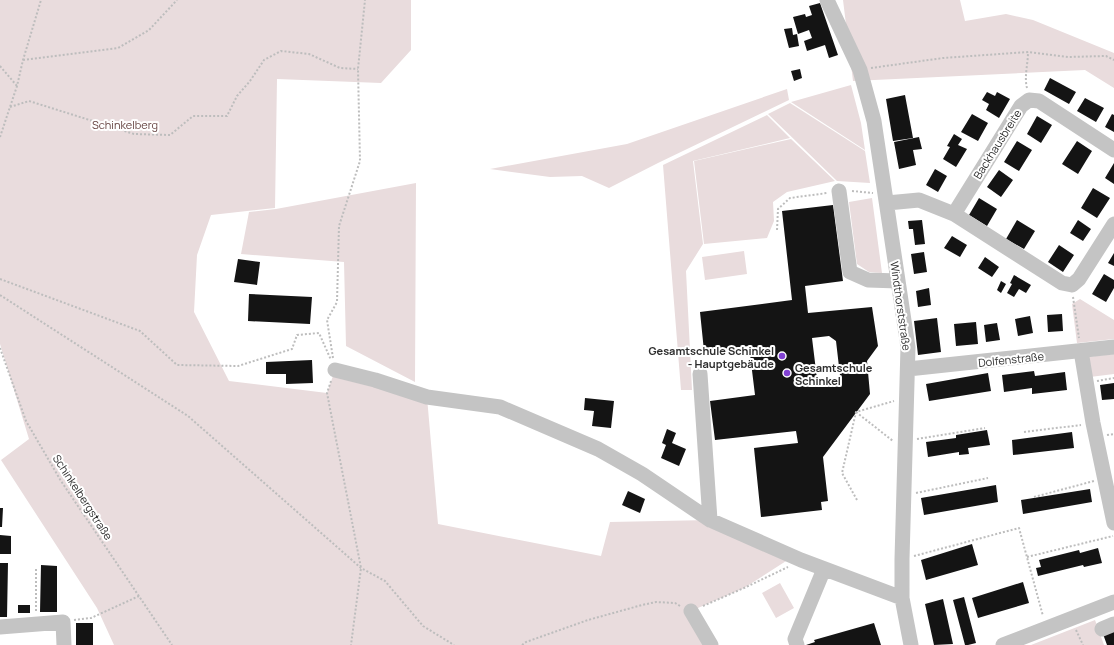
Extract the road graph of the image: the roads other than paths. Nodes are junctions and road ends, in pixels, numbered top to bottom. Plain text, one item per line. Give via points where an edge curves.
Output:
1 (827, 0) edge
2 (1114, 150) edge
3 (839, 191) road end
4 (886, 198) junction
5 (954, 214) junction
6 (1114, 224) edge
7 (898, 281) junction
8 (1114, 347) edge
9 (1081, 352) junction
10 (908, 369) junction
11 (335, 370) road end
12 (700, 374) dead end
13 (710, 520) junction
14 (1114, 523) edge
15 (824, 569) junction
16 (902, 598) junction
17 (1114, 602) edge
18 (691, 611) road end
19 (0, 627) edge
20 (64, 645) edge
21 (711, 645) edge
22 (797, 645) edge
23 (912, 645) edge
24 (1003, 645) edge

1 - 4 street, Windthorststraße via 860,70 874,121
2 - 5 street, Backhausbreite via 1039,102 1029,100 1021,106
3 - 7 street via 850,272 868,280
4 - 5 street via 919,200
4 - 7 street, Windthorststraße
5 - 6 street via 1062,283 1072,285 1079,279
7 - 10 street, Windthorststraße via 908,347
8 - 9 street, Dolfenstraße
9 - 10 street, Dolfenstraße
9 - 14 street
10 - 16 street, Windthorststraße
11 - 13 street via 428,397 500,407 598,449 642,474
12 - 13 street
13 - 15 street
15 - 16 street
15 - 22 street via 795,639
16 - 23 street, Windthorststraße
17 - 24 street
18 - 21 street
19 - 20 street via 63,622

